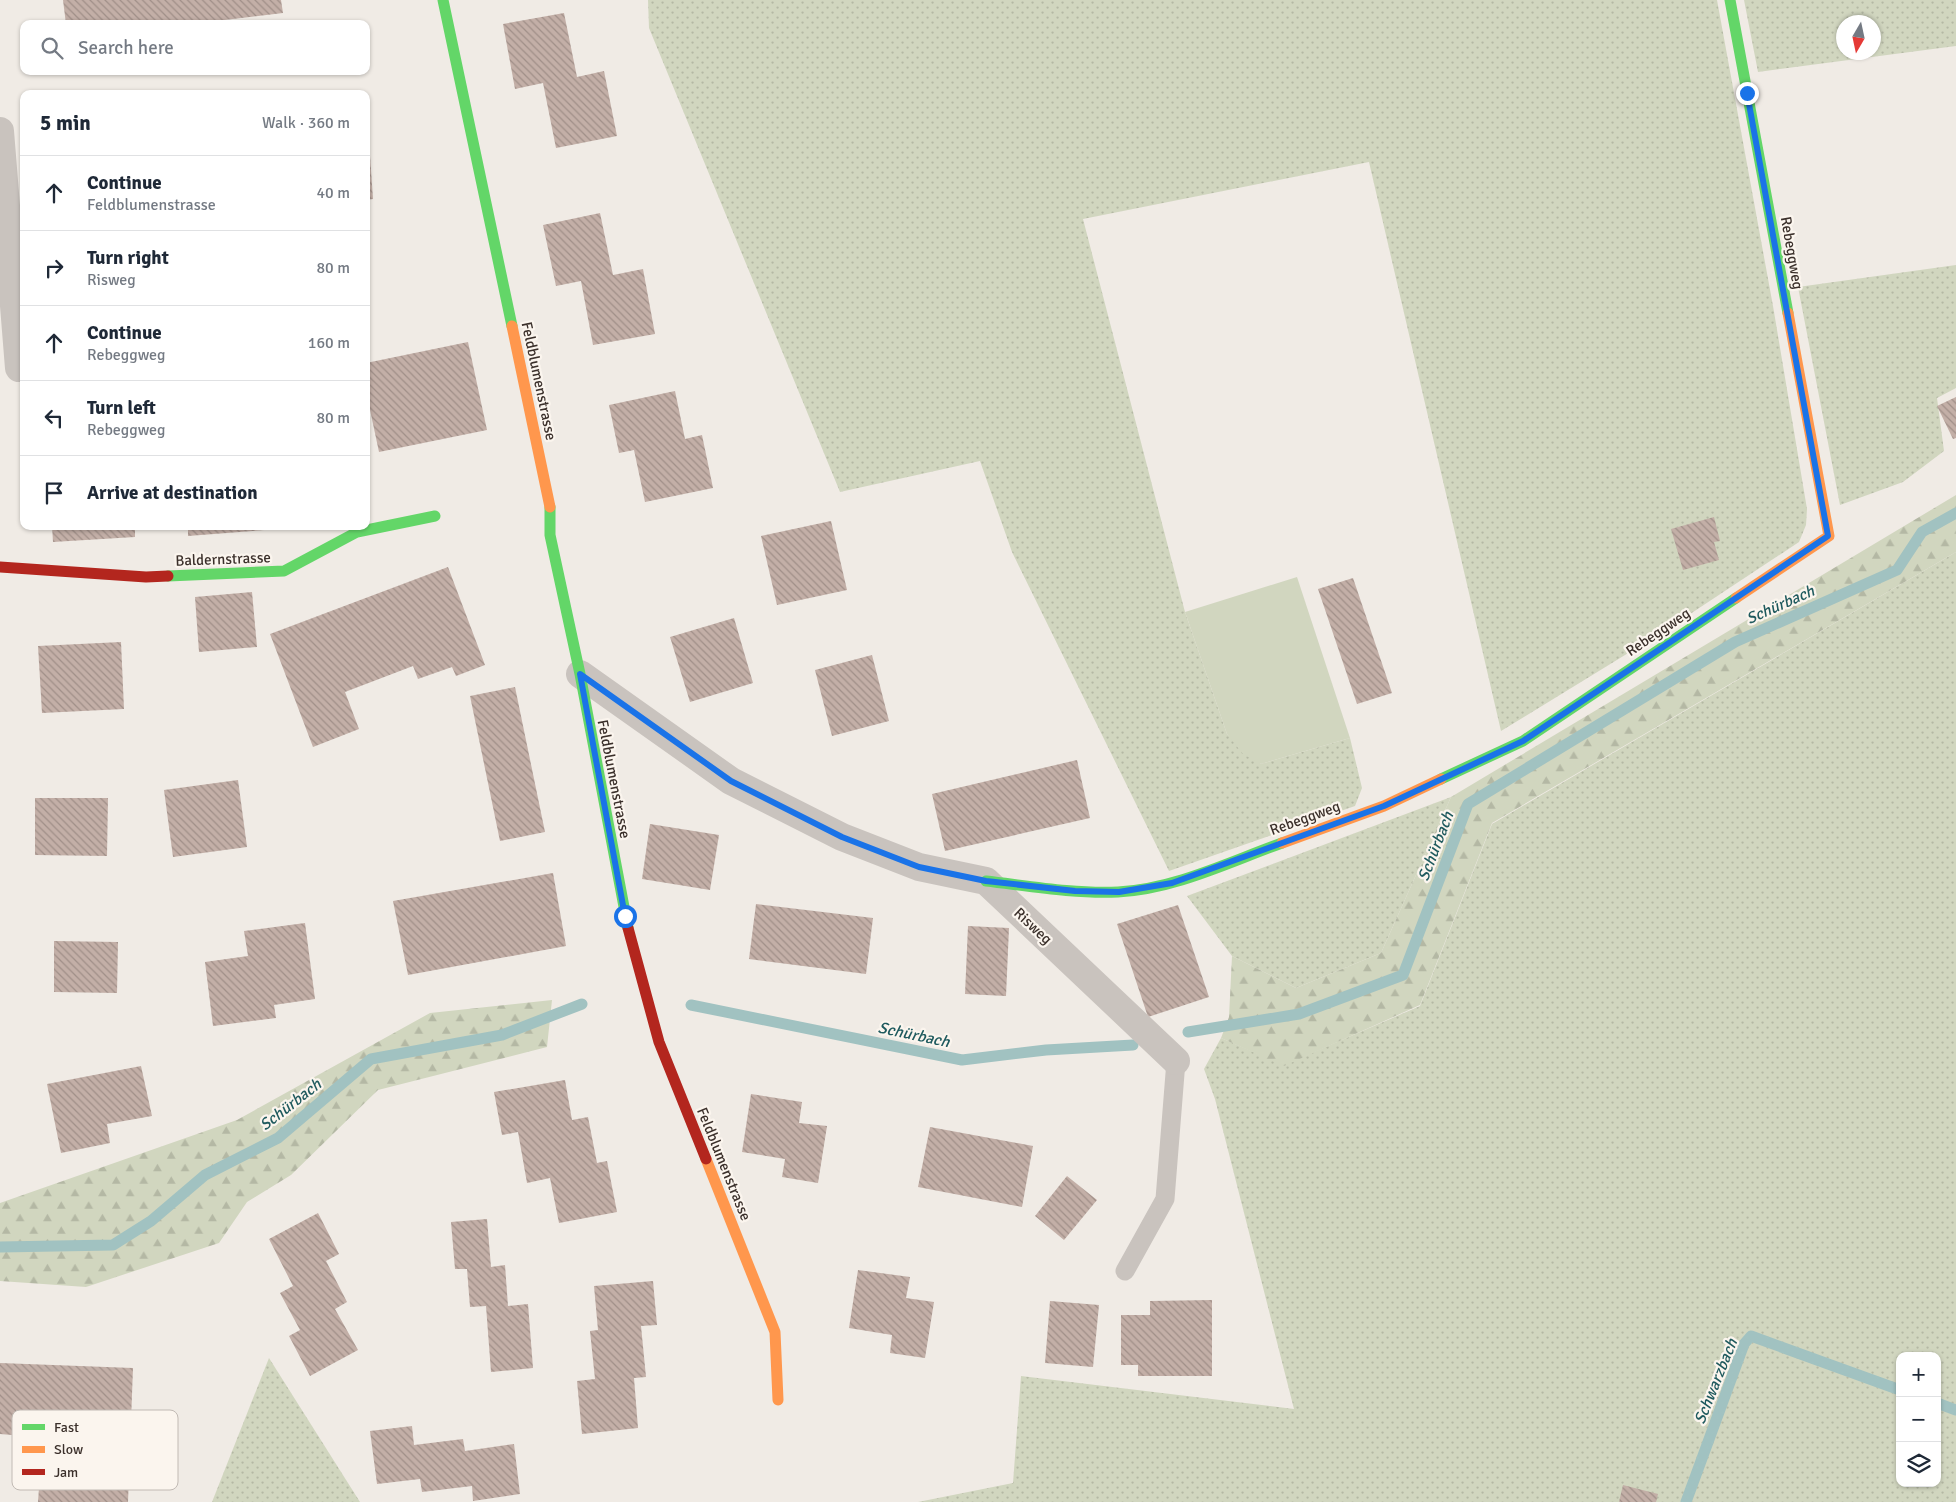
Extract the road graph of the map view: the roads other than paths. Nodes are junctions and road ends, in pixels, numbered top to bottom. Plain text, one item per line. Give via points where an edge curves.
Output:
1 (443, 0) edge
2 (1730, 0) edge
3 (0, 131) edge
4 (19, 368) dead end
5 (435, 516) dead end
6 (370, 529) edge
7 (367, 530) edge
8 (0, 568) edge
9 (580, 674) junction
10 (986, 881) junction
11 (1176, 1061) joint
12 (1125, 1271) dead end
13 (778, 1400) dead end

1 - 9 street, Feldblumenstrasse via 550,506 550,534
2 - 10 street, Rebeggweg via 1828,536 1523,741 1384,806 1172,883 1119,892 1075,891
3 - 4 street
5 - 6 street, Baldernstrasse
7 - 8 street, Baldernstrasse via 357,532 284,571 146,577
9 - 10 street via 731,781 842,837 919,867
9 - 13 street, Feldblumenstrasse via 625,916 659,1042 775,1332
10 - 11 street, Risweg
11 - 12 lane via 1165,1199

